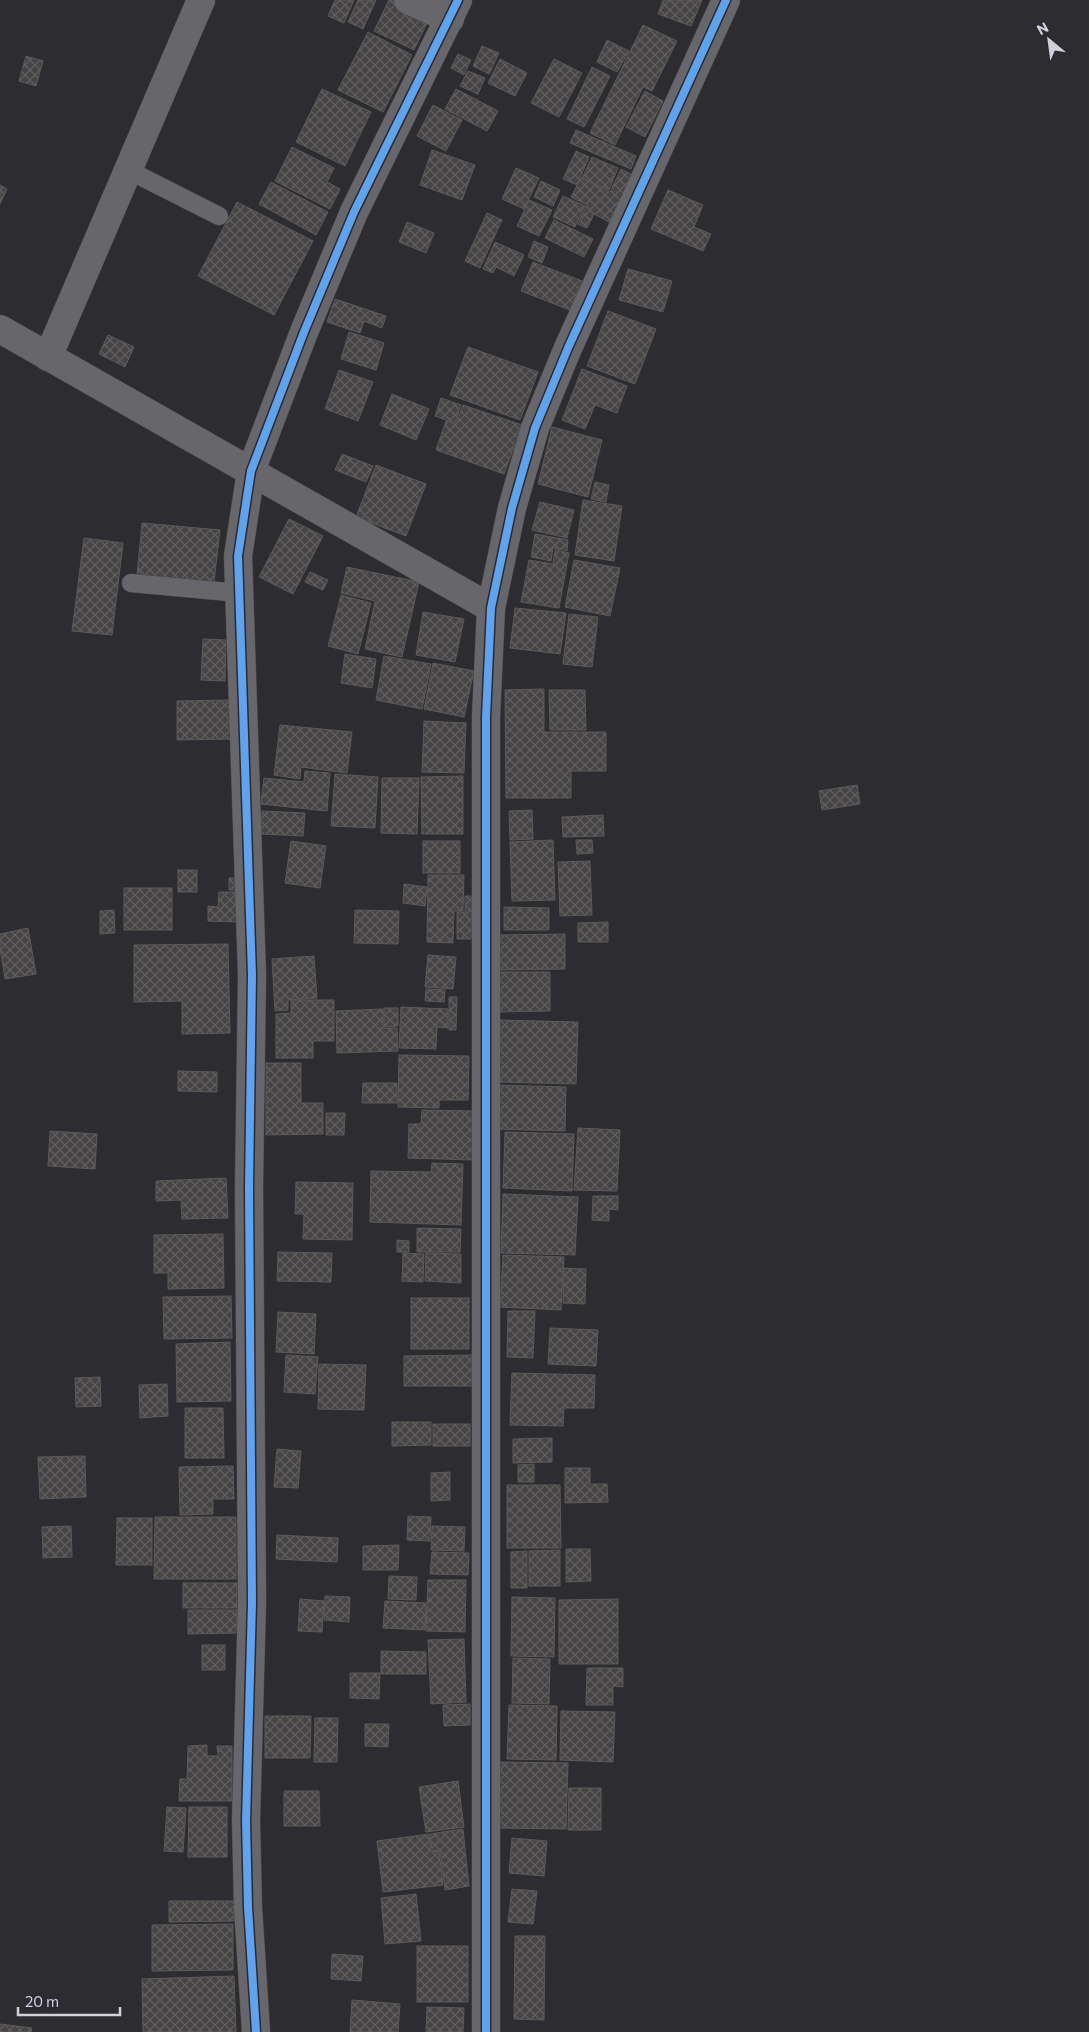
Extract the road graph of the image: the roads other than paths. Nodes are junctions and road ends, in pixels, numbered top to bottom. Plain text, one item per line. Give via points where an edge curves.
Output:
1 (408, 0) edge
2 (726, 0) edge
3 (198, 1) edge
4 (454, 10) edge
5 (128, 170) junction
6 (219, 216) dead end
7 (0, 329) edge
8 (48, 357) junction
9 (251, 471) junction
10 (131, 583) dead end
11 (239, 592) junction
12 (491, 608) junction
13 (256, 2032) edge
14 (486, 2032) edge

1 - 4 street
2 - 12 street via 568,348 536,428 512,508
3 - 5 street
4 - 9 street via 354,212
5 - 6 lane
5 - 8 street
7 - 8 street
8 - 9 street
9 - 11 street via 238,556
9 - 12 street
10 - 11 lane
11 - 13 street via 252,975 249,1188 252,1603 246,1821
12 - 14 street via 486,717

